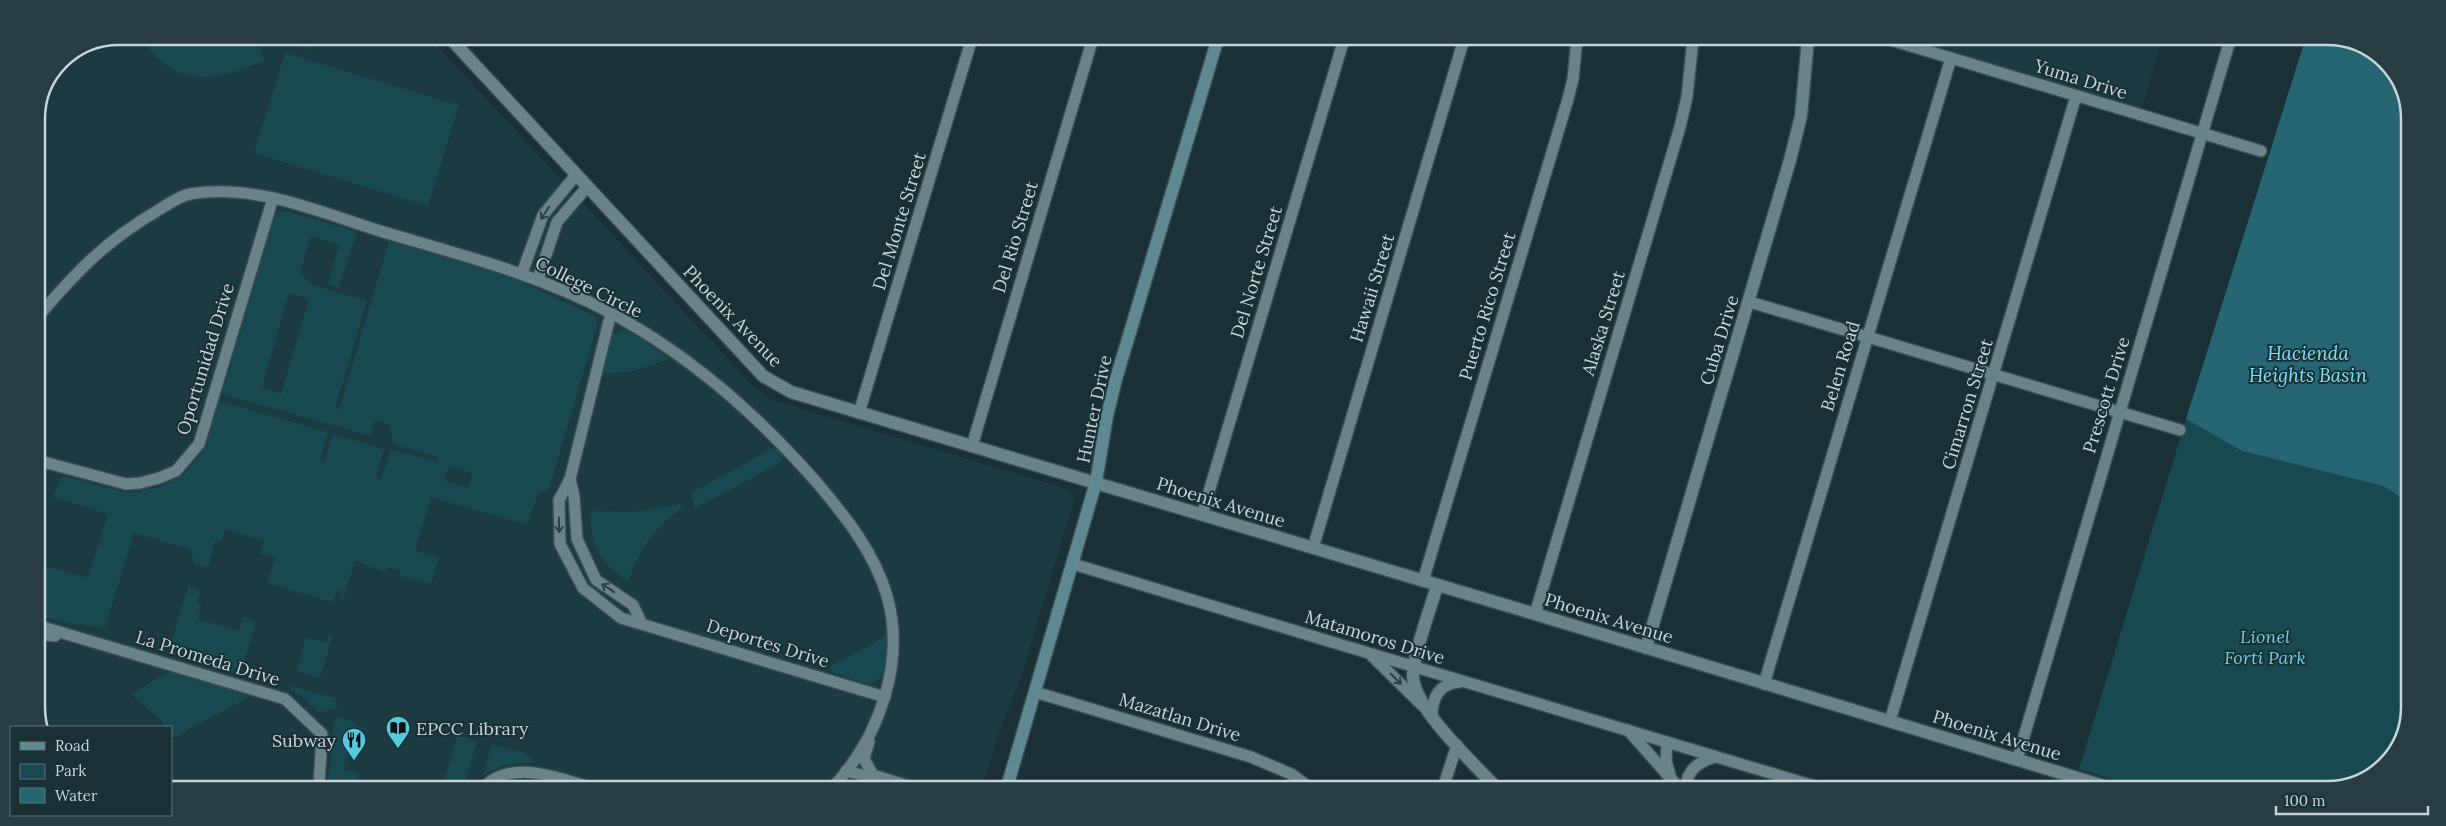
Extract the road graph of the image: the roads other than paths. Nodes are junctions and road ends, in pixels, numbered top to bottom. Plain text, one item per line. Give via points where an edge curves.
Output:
1 (456, 45) edge
2 (970, 45) edge
3 (1091, 45) edge
4 (1216, 45) edge
5 (1342, 45) edge
6 (1462, 45) edge
7 (1576, 45) edge
8 (1692, 45) edge
9 (1808, 45) edge
10 (1908, 45) edge
11 (2229, 45) edge
12 (1951, 58) junction
13 (2076, 96) junction
14 (2203, 134) junction
15 (2260, 151) dead end
16 (576, 175) junction
17 (587, 187) junction
18 (273, 198) junction
19 (522, 273) junction
20 (538, 279) junction
21 (1750, 302) junction
22 (45, 308) edge
23 (611, 313) junction
24 (1867, 336) junction
25 (1994, 374) junction
26 (2119, 412) junction
27 (859, 414) junction
28 (2180, 430) dead end
29 (972, 446) junction
30 (45, 462) edge
31 (570, 479) junction
32 (1096, 482) junction
33 (1202, 515) junction
34 (1313, 548) junction
35 (1073, 564) junction
36 (1423, 581) junction
37 (1437, 586) junction
38 (1535, 614) junction
39 (641, 622) junction
40 (45, 628) edge
41 (45, 635) edge
42 (79, 637) junction
43 (1646, 648) junction
44 (1369, 653) junction
45 (1414, 668) junction
46 (1466, 682) junction
47 (1764, 684) junction
48 (1035, 692) junction
49 (885, 697) junction
50 (1423, 706) junction
51 (1432, 716) junction
52 (1890, 721) junction
53 (1627, 729) junction
54 (873, 730) junction
55 (1667, 742) junction
56 (1457, 745) junction
57 (1717, 757) junction
58 (2017, 760) junction
59 (846, 771) junction
60 (885, 780) junction
61 (1672, 780) joint
62 (320, 781) edge
63 (492, 781) edge
64 (570, 781) edge
65 (838, 781) edge
66 (889, 781) edge
67 (1009, 781) edge
68 (1300, 781) edge
69 (1446, 781) edge
70 (1490, 781) edge
71 (1687, 781) edge
72 (1797, 781) edge
73 (2087, 781) edge

1 - 16 street, Phoenix Avenue
2 - 27 street, Del Monte Street
3 - 29 street, Del Rio Street
4 - 32 main road, Hunter Drive via 1116,379
5 - 33 street, Del Norte Street
6 - 34 street, Hawaii Street
7 - 36 street, Puerto Rico Street via 1568,99
8 - 38 street, Alaska Street via 1687,97 1680,126
9 - 21 street, Cuba Drive via 1801,116
10 - 12 street, Yuma Drive
11 - 14 street, Prescott Drive
12 - 13 street, Yuma Drive
12 - 24 street, Belen Road
13 - 14 street, Yuma Drive
13 - 25 street, Cimarron Street
14 - 15 street, Yuma Drive
14 - 26 street, Prescott Drive
16 - 17 street, Phoenix Avenue
16 -> 19 street via 543,215
17 - 20 street via 557,222
17 - 27 street, Phoenix Avenue via 763,376 791,392
18 - 19 street, College Circle
18 - 22 street, College Circle via 228,191 186,194 122,232 76,272
18 - 30 street, Oportunidad Drive via 199,444 184,464 160,478 126,484
19 - 20 street, College Circle
20 - 23 street, College Circle
21 - 24 street
21 - 43 street, Cuba Drive
23 - 31 street, Deportes Drive
23 - 49 street, College Circle via 687,361 758,418 849,523 878,572 887,598 895,644
24 - 25 street
24 - 47 street, Belen Road
25 - 26 street
25 - 52 street, Cimarron Street
26 - 28 street
26 - 58 street, Prescott Drive
27 - 29 street, Phoenix Avenue
29 - 32 street, Phoenix Avenue
39 -> 31 street, Deportes Drive via 633,605 596,580 577,539
31 -> 39 street, Deportes Drive via 559,500 560,544 583,588 621,618
32 - 33 street, Phoenix Avenue
32 - 35 main road, Hunter Drive
33 - 34 street, Phoenix Avenue
34 - 36 street, Phoenix Avenue
35 - 44 street, Matamoros Drive
35 - 48 main road, Hunter Drive
36 - 37 street, Phoenix Avenue
37 - 38 street, Phoenix Avenue
37 - 45 street
38 - 43 street, Phoenix Avenue
39 - 49 street, Deportes Drive
40 - 42 street
41 - 42 street
42 - 62 street, La Promeda Drive via 285,699 322,734
43 - 47 street, Phoenix Avenue
44 - 45 street, Matamoros Drive
44 -> 50 street
45 - 46 street, Matamoros Drive
45 - 50 street via 1414,689
46 - 51 street via 1452,682 1440,690 1432,705
46 - 53 street, Matamoros Drive
47 - 52 street, Phoenix Avenue
48 - 67 main road, Hunter Drive
48 - 68 street, Mazatlan Drive via 1251,757
49 - 54 street, College Circle
50 - 51 street
51 - 56 street
52 - 58 street, Phoenix Avenue
53 - 55 street, Matamoros Drive
53 - 61 street
54 - 59 street, College Circle
54 - 60 street via 864,759 873,774
55 - 57 street, Matamoros Drive
55 - 61 street via 1666,761
56 - 69 street
56 - 70 street
57 - 71 street via 1705,759 1694,767
57 - 72 street, Matamoros Drive
58 - 73 street, Phoenix Avenue
59 - 60 street
59 - 65 street, College Circle
60 - 66 street
63 - 64 street via 514,772 550,775

